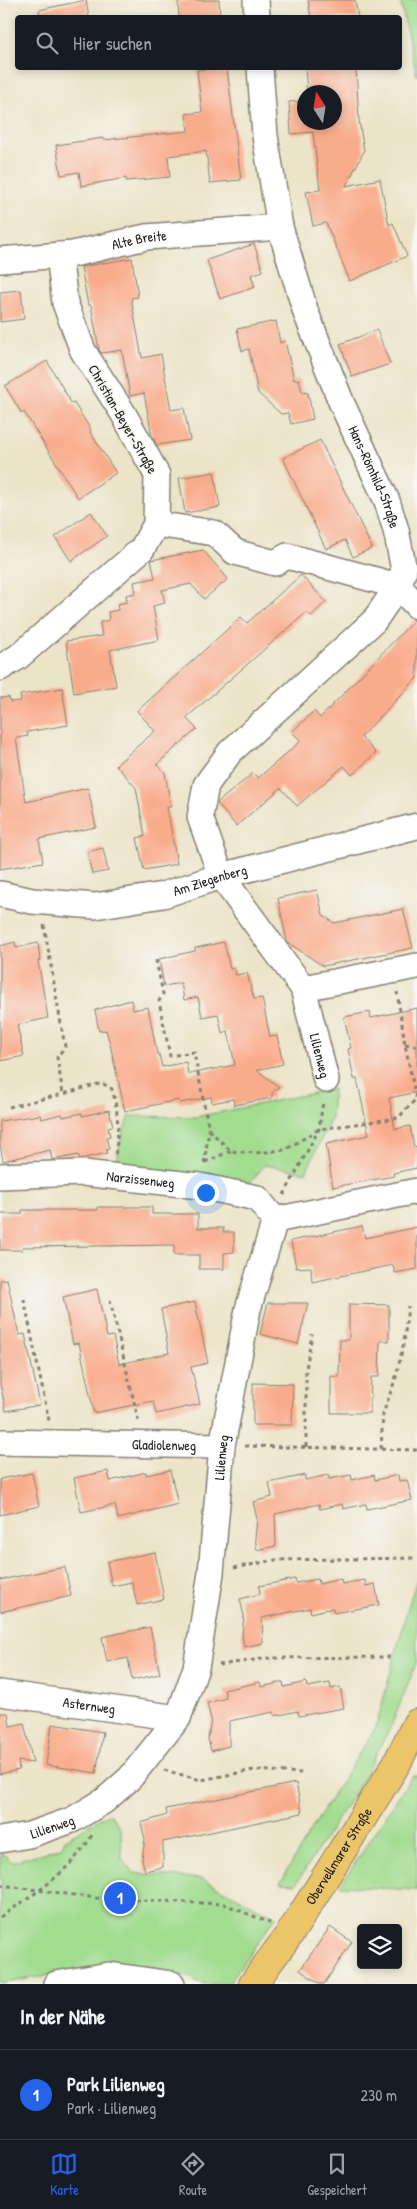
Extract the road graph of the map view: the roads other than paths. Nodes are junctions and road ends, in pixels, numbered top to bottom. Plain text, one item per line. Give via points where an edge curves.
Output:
1 (256, 0) edge
2 (257, 15) edge
3 (260, 70) edge
4 (280, 227) junction
5 (59, 255) junction
6 (0, 260) edge
7 (156, 524) junction
8 (398, 586) junction
9 (417, 606) edge
10 (0, 668) edge
11 (417, 826) edge
12 (221, 876) junction
13 (0, 894) edge
14 (405, 968) edge
15 (303, 988) junction
16 (326, 1080) road end
17 (0, 1176) edge
18 (417, 1191) edge
19 (275, 1220) junction
20 (0, 1442) edge
21 (222, 1446) junction
22 (0, 1693) edge
23 (178, 1718) junction
24 (417, 1723) edge
25 (0, 1840) edge
26 (143, 1982) edge
27 (56, 1984) edge
28 (172, 1984) edge
29 (252, 1984) edge

1 - 2 street
3 - 4 street, Hans-Römhild-Straße via 265,136
4 - 5 street, Alte Breite via 146,237
4 - 8 street, Hans-Römhild-Straße via 306,313 342,404 387,501 404,570
5 - 6 street, Alte Breite
5 - 7 street, Christian-Beyer-Straße via 65,303 83,351 123,413 157,475
7 - 8 street via 214,534 235,552 275,563 288,556
7 - 10 street, Christian-Beyer-Straße via 142,549 18,657
8 - 9 street
8 - 12 street, Hans-Römhild-Straße via 374,621 230,752 206,785 200,818
11 - 12 street, Am Ziegenberg
12 - 13 street, Am Ziegenberg via 162,895 95,906 40,902
12 - 15 street, Lilienweg
14 - 15 street
15 - 16 street, Lilienweg
17 - 19 street, Narzissenweg via 202,1174 257,1198
18 - 19 street
19 - 21 street, Lilienweg via 248,1309
20 - 21 street, Gladiolenweg
21 - 23 street, Lilienweg via 211,1573 196,1668
22 - 23 street, Asternweg
23 - 25 street, Lilienweg via 130,1778 104,1801 72,1820 29,1835
24 - 29 main road, Obervellmarer Straße via 397,1763 291,1932
26 - 27 street via 109,1975
26 - 28 street

